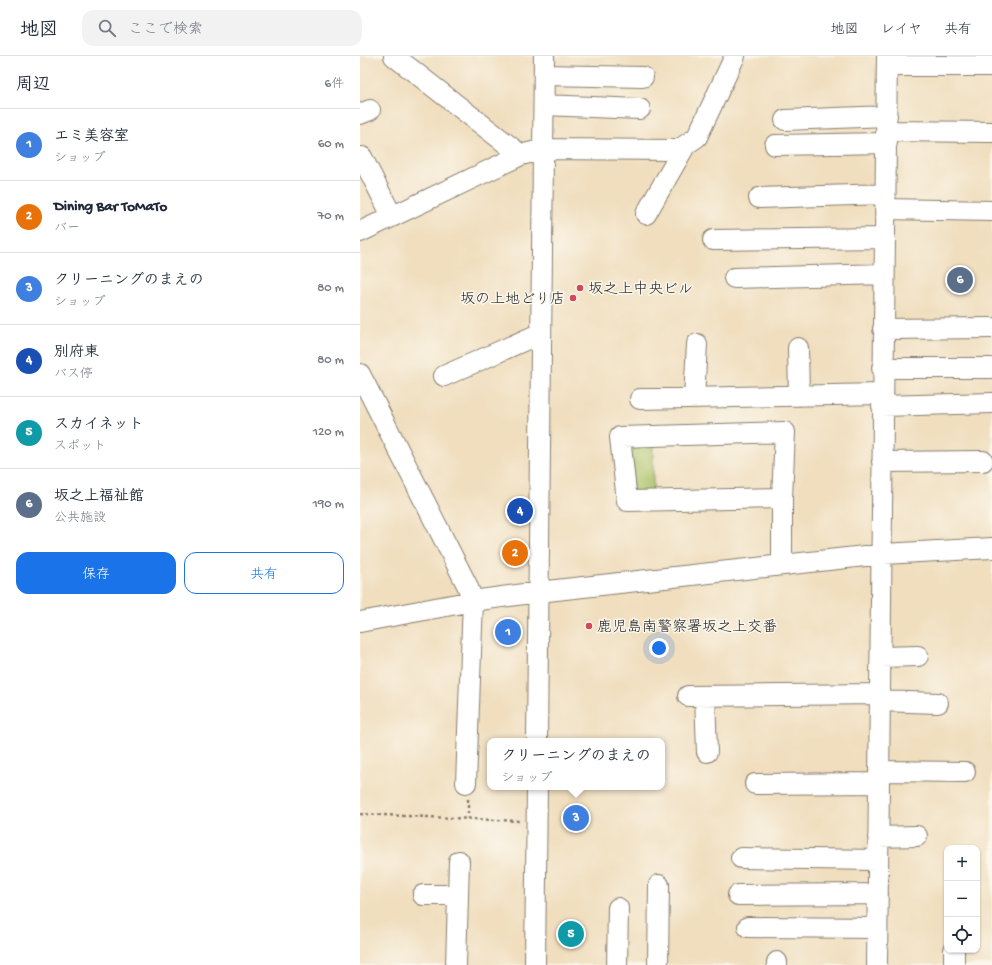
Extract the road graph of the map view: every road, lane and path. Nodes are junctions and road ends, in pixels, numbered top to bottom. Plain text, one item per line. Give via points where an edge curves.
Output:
1 (396, 56) edge
2 (735, 56) edge
3 (887, 61) edge
4 (544, 65) edge
5 (992, 66) edge
6 (643, 77) dead end
7 (544, 106) junction
8 (640, 109) dead end
9 (785, 120) dead end
10 (887, 130) junction
11 (992, 132) edge
12 (775, 145) dead end
13 (685, 146) junction
14 (544, 149) junction
15 (521, 155) junction
16 (362, 156) dead end
17 (759, 198) dead end
18 (885, 201) junction
19 (992, 211) edge
20 (646, 214) dead end
21 (392, 216) junction
22 (360, 232) edge
23 (885, 238) junction
24 (713, 240) dead end
25 (884, 274) junction
26 (741, 281) dead end
27 (992, 328) edge
28 (883, 329) junction
29 (541, 333) junction
30 (697, 344) dead end
31 (798, 348) dead end
32 (882, 368) junction
33 (991, 368) edge
34 (360, 374) edge
35 (444, 376) dead end
36 (798, 396) junction
37 (694, 398) junction
38 (640, 399) dead end
39 (882, 400) junction
40 (992, 403) edge
41 (983, 461) dead end
42 (882, 462) junction
43 (782, 498) junction
44 (992, 548) edge
45 (882, 554) junction
46 (782, 564) junction
47 (538, 592) junction
48 (473, 600) junction
49 (360, 622) edge
50 (918, 656) dead end
51 (881, 657) junction
52 (880, 698) junction
53 (938, 703) dead end
54 (537, 738) edge
55 (707, 752) dead end
56 (964, 772) dead end
57 (879, 777) junction
58 (466, 783) dead end
59 (755, 784) dead end
60 (536, 790) edge
61 (360, 814) edge
62 (536, 822) junction
63 (917, 836) dead end
64 (878, 838) junction
65 (741, 858) dead end
66 (878, 860) junction
67 (459, 861) dead end
68 (659, 885) dead end
69 (423, 894) dead end
70 (878, 894) junction
71 (458, 895) junction
72 (738, 895) dead end
73 (618, 908) dead end
74 (748, 927) dead end
75 (877, 928) junction
76 (954, 953) edge
77 (456, 965) edge
78 (534, 965) edge
79 (617, 965) edge
80 (658, 965) edge
81 (877, 965) edge
82 (954, 965) edge

1 - 15 street
2 - 13 street via 696,137
3 - 5 street
3 - 10 street
4 - 6 street
4 - 7 street
7 - 8 street
7 - 14 street
9 - 10 street
10 - 11 street
10 - 12 street
10 - 18 street
13 - 14 street via 678,150
13 - 20 street
14 - 15 street
14 - 29 street
15 - 21 street
16 - 21 street
17 - 18 street
18 - 19 street
18 - 23 street
21 - 22 street
23 - 24 street
23 - 25 street
25 - 26 street
25 - 28 street
27 - 28 street
28 - 32 street
29 - 35 street
29 - 47 street
30 - 37 street
31 - 36 street
32 - 33 street
32 - 39 street
34 - 48 street via 468,585
36 - 37 street
36 - 39 street
37 - 38 street
39 - 40 street
39 - 42 street
41 - 42 street
42 - 45 street
43 - 43 street via 785,432 620,437 627,501
43 - 46 street
44 - 45 street
45 - 46 street
45 - 51 street
46 - 47 street
47 - 48 street
47 - 54 street
48 - 49 street
48 - 58 street
50 - 51 street
51 - 52 street
52 - 53 street
52 - 55 street via 697,696
52 - 57 street
56 - 57 street
57 - 59 street
57 - 64 street
60 - 62 street
61 - 62 path
62 - 78 street
63 - 64 street
64 - 66 street
65 - 66 street
66 - 70 street
67 - 71 street
68 - 80 street
69 - 71 street
70 - 72 street
70 - 75 street
71 - 77 street
73 - 79 street
74 - 75 street
75 - 81 street
76 - 82 street

